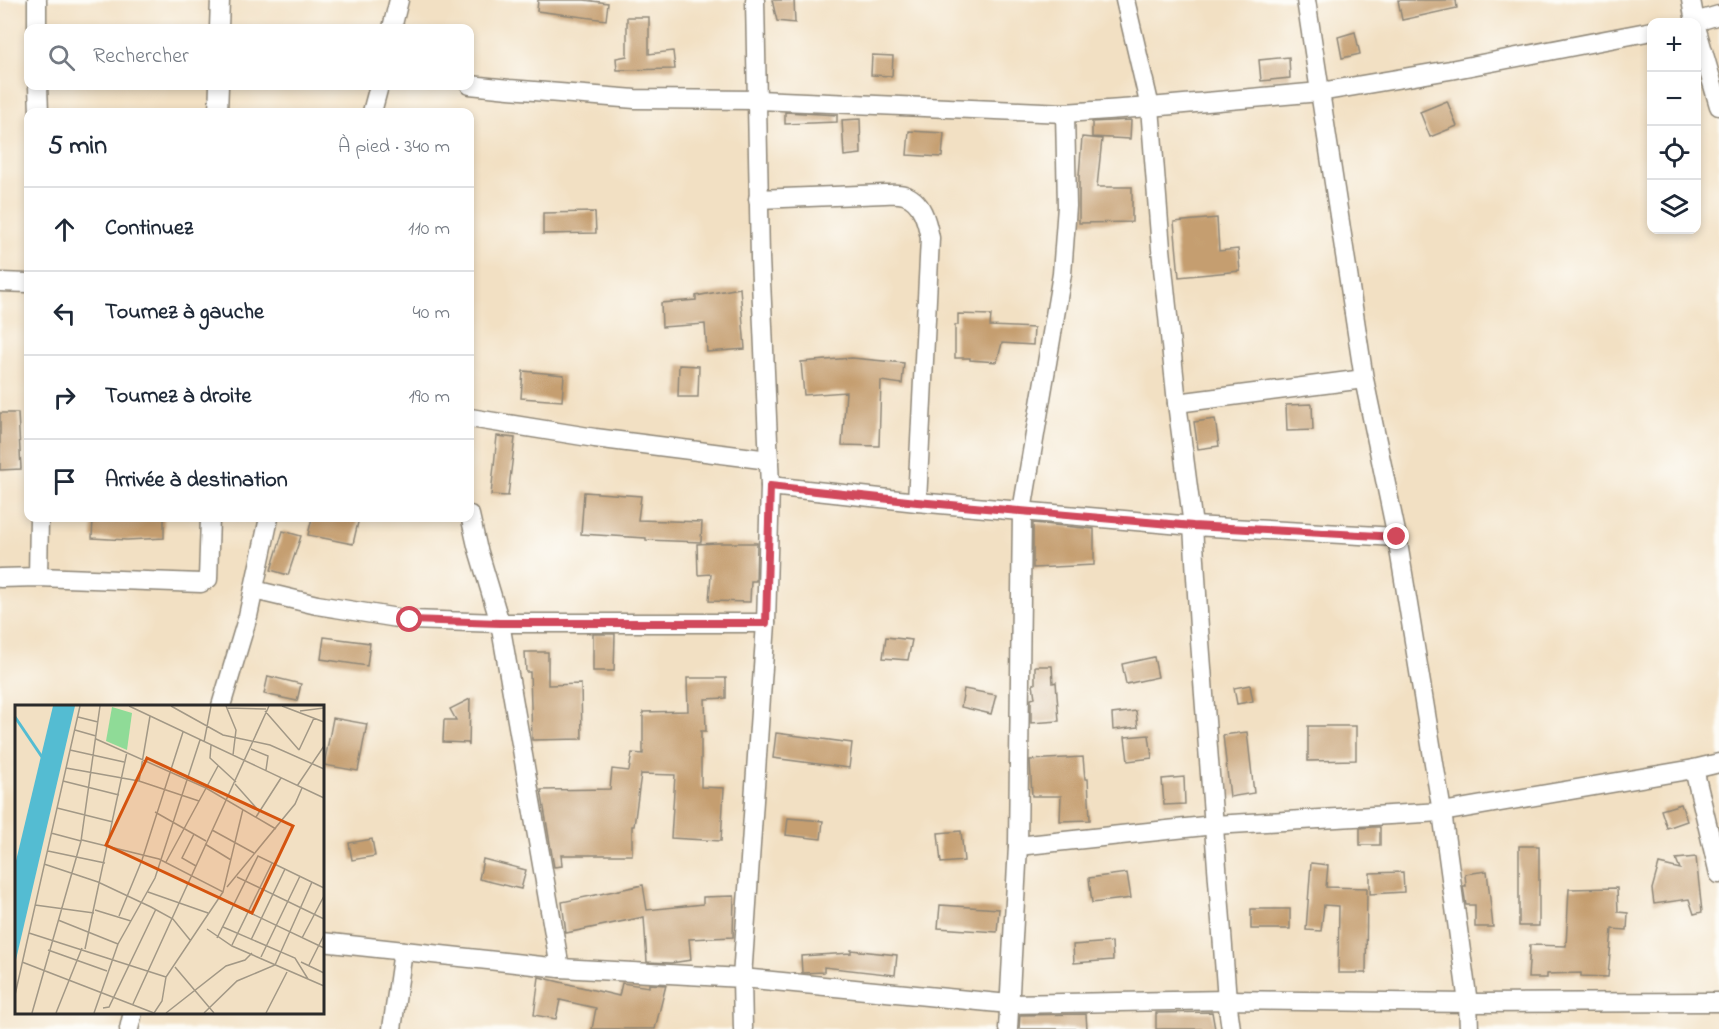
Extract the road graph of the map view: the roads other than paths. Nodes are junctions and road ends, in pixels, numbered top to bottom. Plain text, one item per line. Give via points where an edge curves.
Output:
1 (37, 0) edge
2 (220, 0) edge
3 (399, 0) edge
4 (754, 0) edge
5 (1125, 0) edge
6 (1305, 0) edge
7 (1691, 0) edge
8 (1719, 15) edge
9 (1694, 18) edge
10 (1701, 20) edge
11 (38, 24) edge
12 (219, 24) edge
13 (393, 24) edge
14 (1647, 32) edge
15 (1701, 44) edge
16 (474, 85) edge
17 (38, 90) edge
18 (219, 90) edge
19 (378, 90) edge
20 (1320, 92) junction
21 (758, 100) junction
22 (1719, 106) edge
23 (1150, 107) junction
24 (39, 108) edge
25 (218, 108) edge
26 (373, 108) edge
27 (1065, 113) junction
28 (758, 199) junction
29 (0, 282) edge
30 (24, 283) edge
31 (1364, 379) junction
32 (1177, 403) junction
33 (474, 419) edge
34 (770, 460) junction
35 (770, 486) junction
36 (917, 502) junction
37 (1022, 511) junction
38 (39, 522) edge
39 (210, 522) edge
40 (268, 522) edge
41 (472, 522) edge
42 (1193, 526) junction
43 (1397, 537) junction
44 (38, 577) junction
45 (0, 578) edge
46 (254, 590) junction
47 (500, 623) junction
48 (766, 623) junction
49 (221, 705) edge
50 (1719, 762) edge
51 (1694, 769) junction
52 (1442, 812) junction
53 (1214, 825) junction
54 (1018, 846) junction
55 (1719, 874) edge
56 (324, 942) edge
57 (403, 951) junction
58 (560, 968) junction
59 (742, 978) junction
60 (1227, 1000) junction
61 (1719, 1002) edge
62 (1009, 1004) junction
63 (1468, 1004) junction
64 (133, 1014) edge
65 (398, 1027) edge
66 (129, 1029) edge
67 (743, 1029) edge
68 (1008, 1029) edge
69 (1231, 1029) edge
70 (1469, 1029) edge

1 - 11 street
2 - 12 street
3 - 13 street
4 - 21 street
5 - 23 street
6 - 20 street
7 - 9 street
8 - 10 street
14 - 20 street
15 - 22 street
16 - 21 street via 635,99
17 - 24 street
18 - 25 street
19 - 26 street
20 - 23 street
20 - 31 street
21 - 27 street
21 - 28 street
23 - 27 street
23 - 32 street
27 - 37 street via 1067,206 1062,274
28 - 34 street
28 - 36 street via 905,195 919,206 926,219 930,238
29 - 30 street
31 - 32 street
31 - 43 street
32 - 42 street
33 - 34 street
34 - 35 street
35 - 36 street
35 - 48 street
36 - 37 street
37 - 42 street
37 - 54 street
38 - 44 street
39 - 44 street via 208,579 201,583
40 - 46 street
41 - 47 street
42 - 43 street
42 - 53 street
43 - 52 street
44 - 45 street
46 - 47 street via 410,620
46 - 49 street
47 - 48 street
47 - 58 street
48 - 59 street
50 - 51 street
51 - 52 street
51 - 55 street
52 - 53 street
52 - 63 street
53 - 54 street
53 - 60 street
54 - 62 street
56 - 57 street
57 - 58 street
57 - 65 street
58 - 59 street
59 - 62 street
59 - 67 street
60 - 62 street
60 - 63 street
60 - 69 street
61 - 63 street
62 - 68 street
63 - 70 street
64 - 66 street

